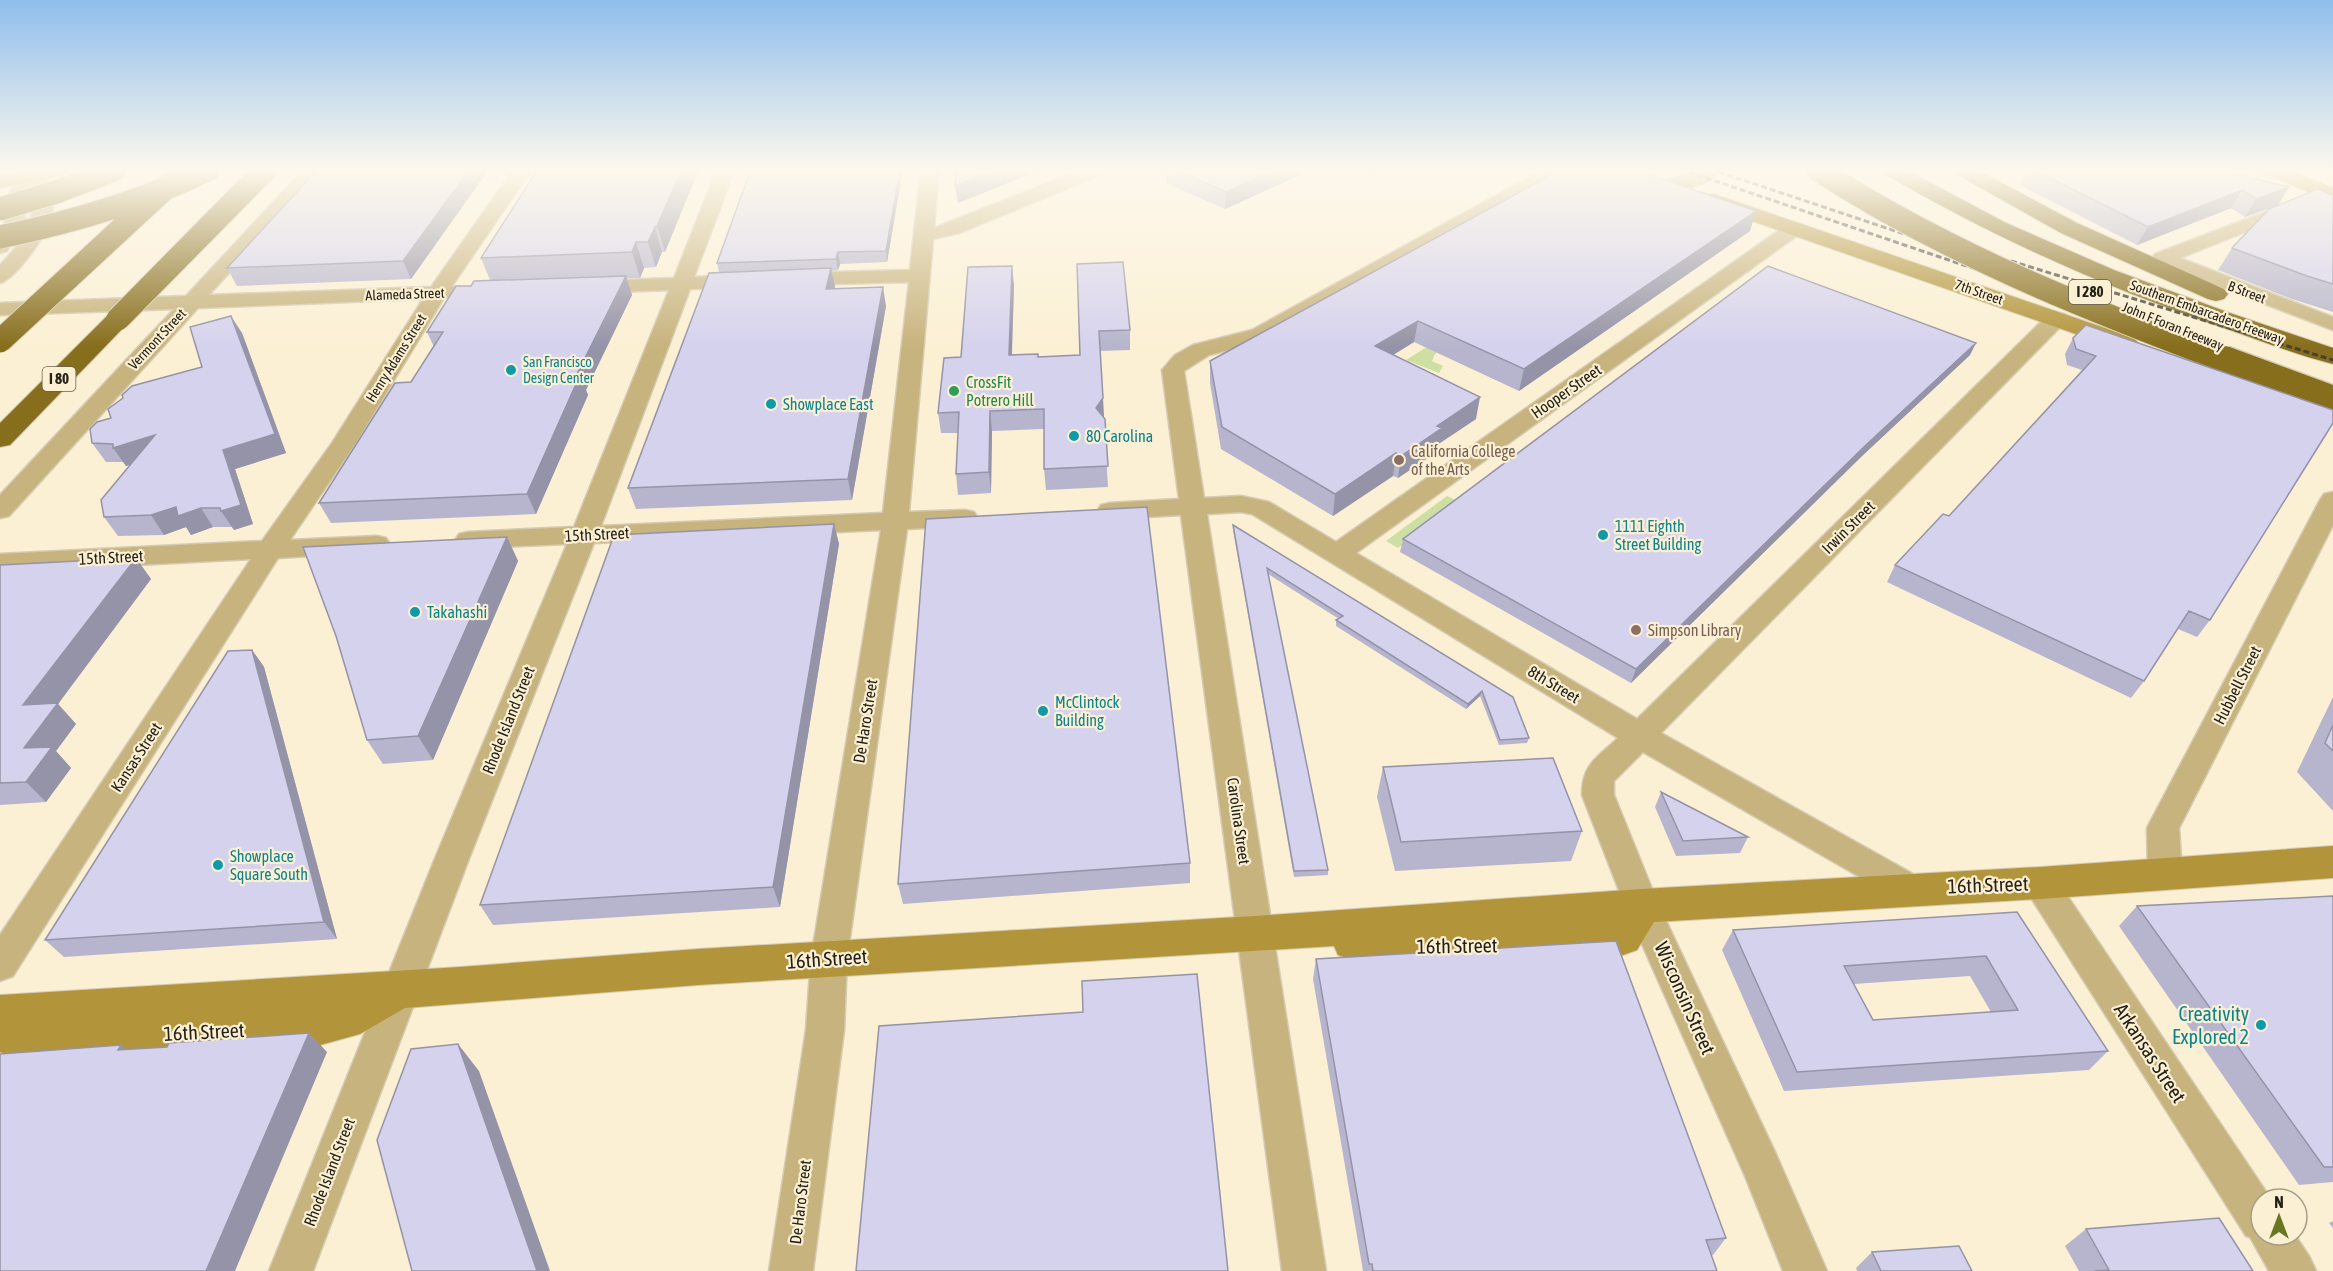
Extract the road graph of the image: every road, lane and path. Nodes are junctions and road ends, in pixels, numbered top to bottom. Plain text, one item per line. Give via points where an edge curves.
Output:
1 (11, 228) edge
2 (36, 228) edge
3 (40, 228) edge
4 (122, 228) edge
5 (208, 228) edge
6 (259, 228) edge
7 (482, 228) edge
8 (703, 228) edge
9 (923, 228) edge
10 (954, 228) edge
11 (1451, 228) edge
12 (1795, 228) joint
13 (1921, 228) edge
14 (1961, 228) edge
15 (1999, 228) edge
16 (2073, 228) edge
17 (2239, 228) edge
18 (922, 236) junction
19 (0, 237) edge
20 (0, 247) edge
21 (918, 276) junction
22 (0, 277) edge
23 (682, 283) junction
24 (565, 288) edge
25 (471, 291) edge
26 (438, 292) junction
27 (191, 302) junction
28 (0, 309) edge
29 (2056, 319) junction
30 (2333, 324) edge
31 (2333, 339) edge
32 (0, 341) edge
33 (2333, 356) edge
34 (2333, 387) edge
35 (2333, 399) edge
36 (2333, 416) edge
37 (0, 439) edge
38 (2333, 500) edge
39 (1193, 507) junction
40 (0, 510) edge
41 (1082, 512) edge
42 (988, 516) edge
43 (895, 521) junction
44 (584, 535) junction
45 (446, 541) edge
46 (399, 543) edge
47 (271, 548) junction
48 (1337, 554) junction
49 (0, 563) edge
50 (1640, 736) junction
51 (2333, 862) edge
52 (2165, 875) junction
53 (2040, 883) junction
54 (1910, 888) junction
55 (1642, 906) junction
56 (1255, 934) junction
57 (829, 959) junction
58 (0, 965) edge
59 (400, 990) junction
60 (0, 1015) edge
61 (0, 1032) edge
62 (2249, 1203) edge
63 (2278, 1247) edge
64 (291, 1271) edge
65 (791, 1271) edge
66 (1304, 1271) edge
67 (1804, 1271) edge
68 (2294, 1271) edge

1 - 20 street
2 - 22 street via 19,257
3 - 19 highway, bridge
4 - 32 highway, bridge
5 - 37 highway, I 80, bridge
6 - 27 street, Vermont Street
7 - 26 street, Henry Adams Street
8 - 23 street, Rhode Island Street
9 - 18 street, De Haro Street
10 - 18 street
11 - 39 street, Carolina Street via 1260,335 1201,350 1173,370
12 - 29 main road, 7th Street
12 - 48 street, Hooper Street
13 - 35 highway, bridge via 2008,272 2185,346
14 - 34 highway, John F Foran Freeway / I 280 via 2053,275 2186,332
15 - 33 highway, Southern Embarcadero Freeway / I 280 via 2078,265
16 - 31 highway via 2235,302
17 - 30 street, B Street via 2162,258
18 - 21 street, De Haro Street
21 - 23 street
21 - 43 street, De Haro Street
23 - 24 street
23 - 44 street, Rhode Island Street
25 - 26 street, Alameda Street
26 - 27 street, Alameda Street
26 - 47 street, Henry Adams Street via 343,444
27 - 28 street, Alameda Street
27 - 40 street, Vermont Street
29 - 36 main road, 7th Street
29 - 50 street, Irwin Street
38 - 52 street, Hubbell Street via 2163,828
39 - 41 street
39 - 48 street, 8th Street via 1251,505
39 - 56 street, Carolina Street
42 - 43 street, 15th Street
43 - 44 street, 15th Street
43 - 57 street, De Haro Street
44 - 45 street, 15th Street
44 - 59 street, Rhode Island Street
46 - 47 street, 15th Street
47 - 49 street, 15th Street
47 - 58 street, Kansas Street
48 - 50 street, 8th Street
50 - 54 street, 8th Street
50 - 55 street, Wisconsin Street via 1598,777 1598,795
51 - 52 main road, 16th Street
52 - 53 main road, 16th Street
53 - 54 main road, 16th Street
53 - 62 street, Arkansas Street
54 - 55 main road, 16th Street
55 - 56 main road, 16th Street via 1623,937 1438,950
55 - 67 street, Wisconsin Street via 1761,1166
56 - 57 main road, 16th Street
56 - 66 street, Carolina Street
57 - 59 main road, 16th Street
57 - 65 street, De Haro Street via 825,1030
59 - 60 main road, 16th Street
59 - 61 main road, 16th Street via 345,1020 313,1027 107,1037 10,1036
59 - 64 street, Rhode Island Street
63 - 68 street

